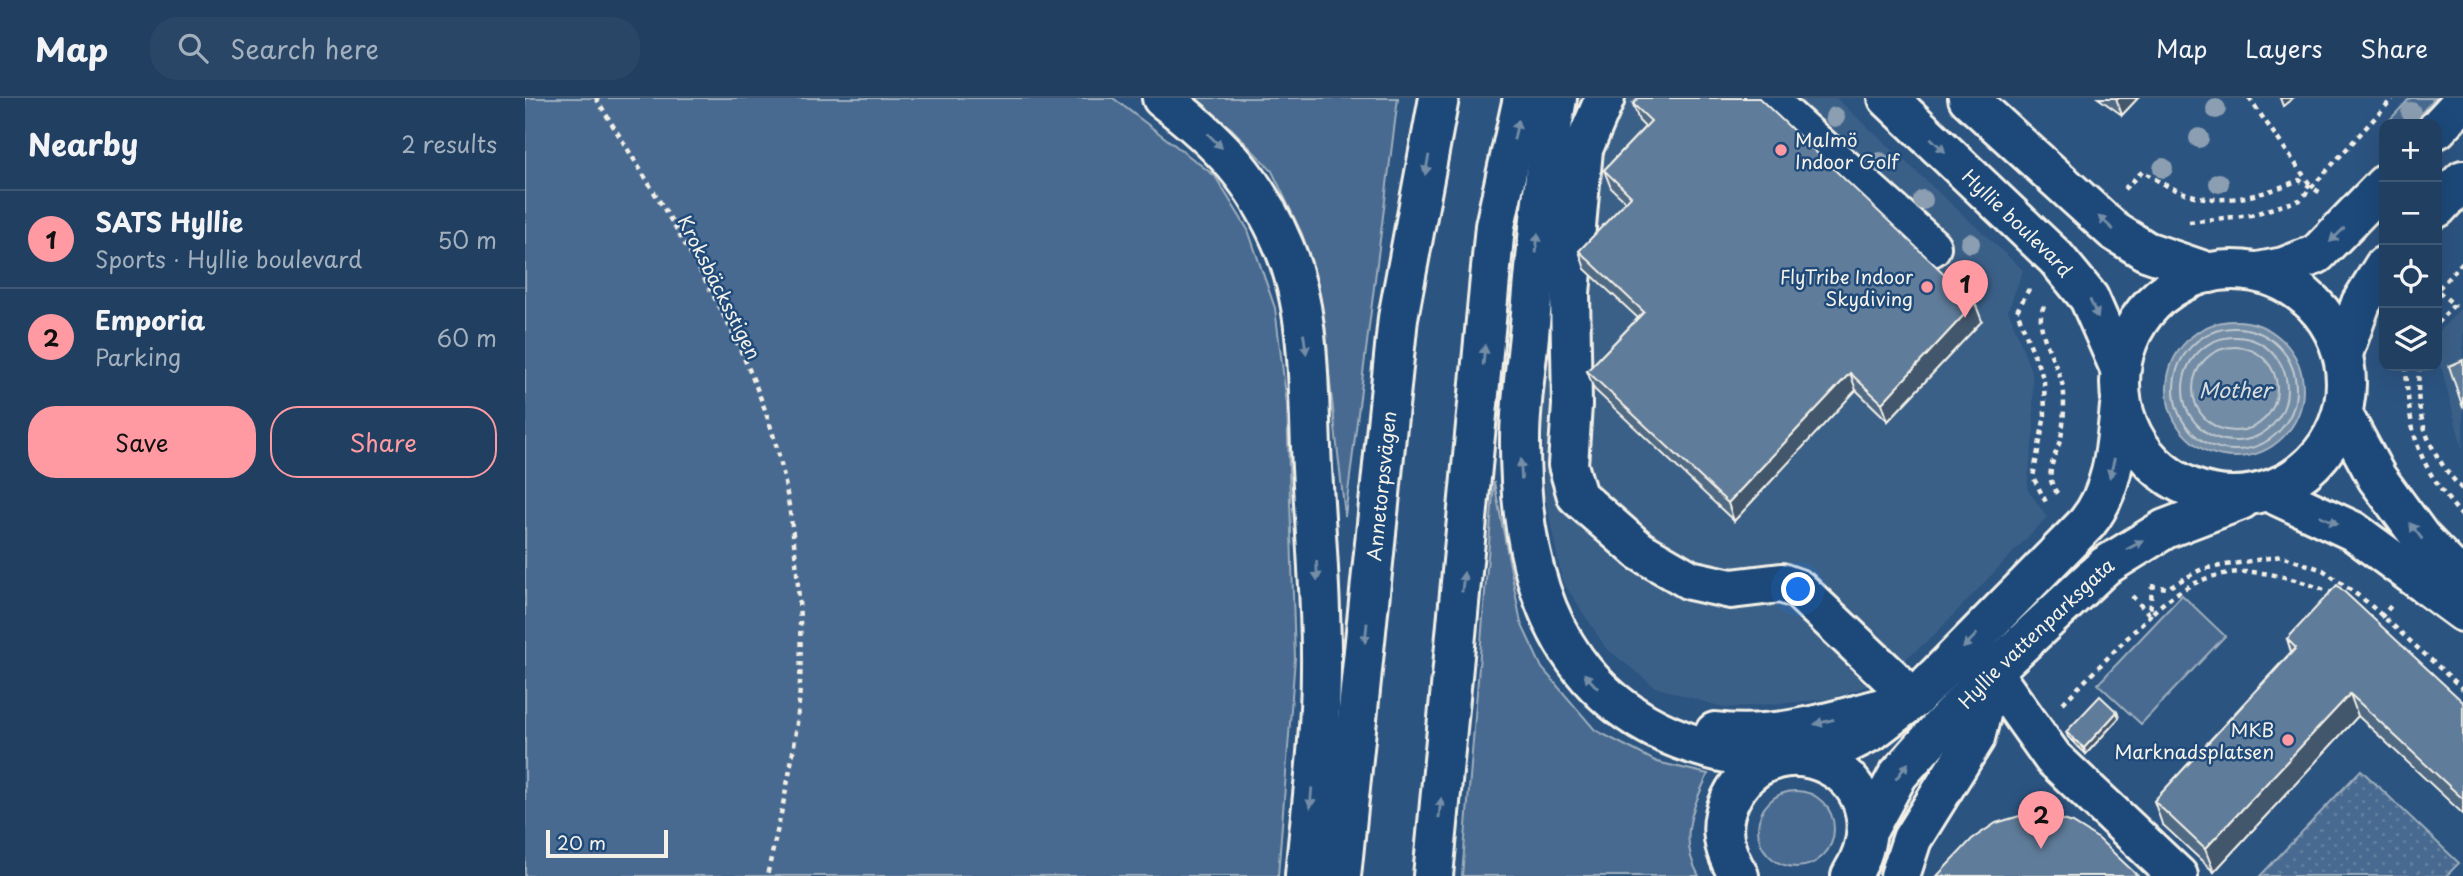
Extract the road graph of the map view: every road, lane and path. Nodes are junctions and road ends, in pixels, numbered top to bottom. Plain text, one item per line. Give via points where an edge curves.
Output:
1 (596, 98) edge
2 (1162, 98) edge
3 (1439, 98) edge
4 (1523, 98) edge
5 (1557, 98) edge
6 (1605, 98) edge
7 (1765, 98) edge
8 (1888, 98) edge
9 (1968, 98) edge
10 (2249, 98) edge
11 (2393, 98) edge
12 (2463, 101) edge
13 (2442, 124) edge
14 (2463, 180) edge
15 (2312, 187) junction
16 (2379, 191) edge
17 (2442, 203) edge
18 (2097, 215) junction
19 (2355, 217) junction
20 (2185, 222) dead end
21 (1931, 247) dead end
22 (2056, 258) junction
23 (2463, 262) edge
24 (2258, 272) junction
25 (2210, 273) junction
26 (2379, 274) edge
27 (2049, 299) dead end
28 (2442, 318) edge
29 (2343, 354) junction
30 (2406, 371) edge
31 (2419, 371) edge
32 (2121, 385) junction
33 (2343, 415) junction
34 (2463, 491) edge
35 (2260, 493) junction
36 (2062, 499) dead end
37 (2463, 517) edge
38 (2073, 536) junction
39 (2105, 566) junction
40 (2463, 580) edge
41 (2152, 587) dead end
42 (2337, 596) edge
43 (2463, 612) edge
44 (2382, 616) junction
45 (2365, 618) edge
46 (1992, 672) junction
47 (2463, 689) edge
48 (1913, 699) junction
49 (1644, 723) junction
50 (1786, 758) junction
51 (1863, 859) edge
52 (767, 876) edge
53 (1305, 876) edge
54 (1341, 876) edge
55 (1433, 876) edge
56 (1739, 876) edge
57 (1900, 876) edge
58 (2178, 876) edge

1 - 52 path, Kroksbäcksstigen via 668,216 741,350 779,456 796,565 800,683 786,792
2 -> 53 main road via 1207,132 1255,188 1286,250 1300,308 1308,360 1321,670
3 -> 54 main road, Annetorpsvägen via 1398,318
55 -> 4 main road via 1495,226
49 -> 5 main road via 1594,685 1550,621 1524,509 1520,439 1544,171
6 - 48 main road via 1583,149 1570,293 1568,465 1577,496 1640,551 1690,580 1731,589 1781,583 1798,589
7 - 21 main road
8 -> 22 main road, Hyllie boulevard
9 - 18 main road
10 - 15 path
11 - 15 path
12 - 13 main road
14 - 17 main road
15 - 18 path via 2299,180 2247,196 2192,198 2168,189 2143,171
15 - 19 path
15 - 20 path via 2300,200 2251,215
16 - 19 main road
25 -> 18 main road via 2146,251
19 -> 24 main road via 2317,254
22 -> 32 main road, Hyllie boulevard via 2089,298
22 - 38 path via 2030,286 2017,312 2044,380 2045,415 2033,477 2041,498
23 - 28 path via 2437,290 2454,305
24 - 25 main road
24 - 29 main road via 2287,283 2312,301 2331,325
25 - 32 main road via 2169,289 2146,310 2129,338
26 - 29 main road via 2361,303
27 - 36 path via 2039,316 2064,391 2060,438 2050,470 2052,487
29 - 33 main road via 2347,384
30 - 37 path via 2408,418 2424,467
31 - 34 path via 2419,413 2431,449
32 - 35 main road via 2136,443 2167,476 2208,494
32 -> 38 main road, Hyllie vattenparksgata via 2114,468 2097,511
33 - 35 main road via 2330,443 2310,467 2284,485
40 -> 33 main road via 2421,538 2377,478
39 -> 35 main road, Hyllie vattenparksgata via 2165,529
35 -> 43 main road via 2353,531
38 -> 48 main road, Hyllie vattenparksgata
39 - 42 path via 2150,615 2196,580 2228,573 2273,573
39 - 46 main road, Hyllie vattenparksgata
41 - 44 path via 2167,587 2202,569 2281,556 2323,570
44 - 45 path via 2375,625
44 - 47 path
51 -> 46 main road, Hyllie vattenparksgata via 1898,775
46 - 57 main road via 1975,738 1912,839
46 - 58 main road via 2053,758
48 -> 49 main road via 1796,729 1741,736
48 - 50 main road, Hyllie vattenparksgata via 1872,731 1842,746
49 - 50 main road via 1730,756
50 - 51 main road via 1823,762 1842,773 1856,789 1865,808
50 - 56 main road via 1751,771 1725,810 1727,856

